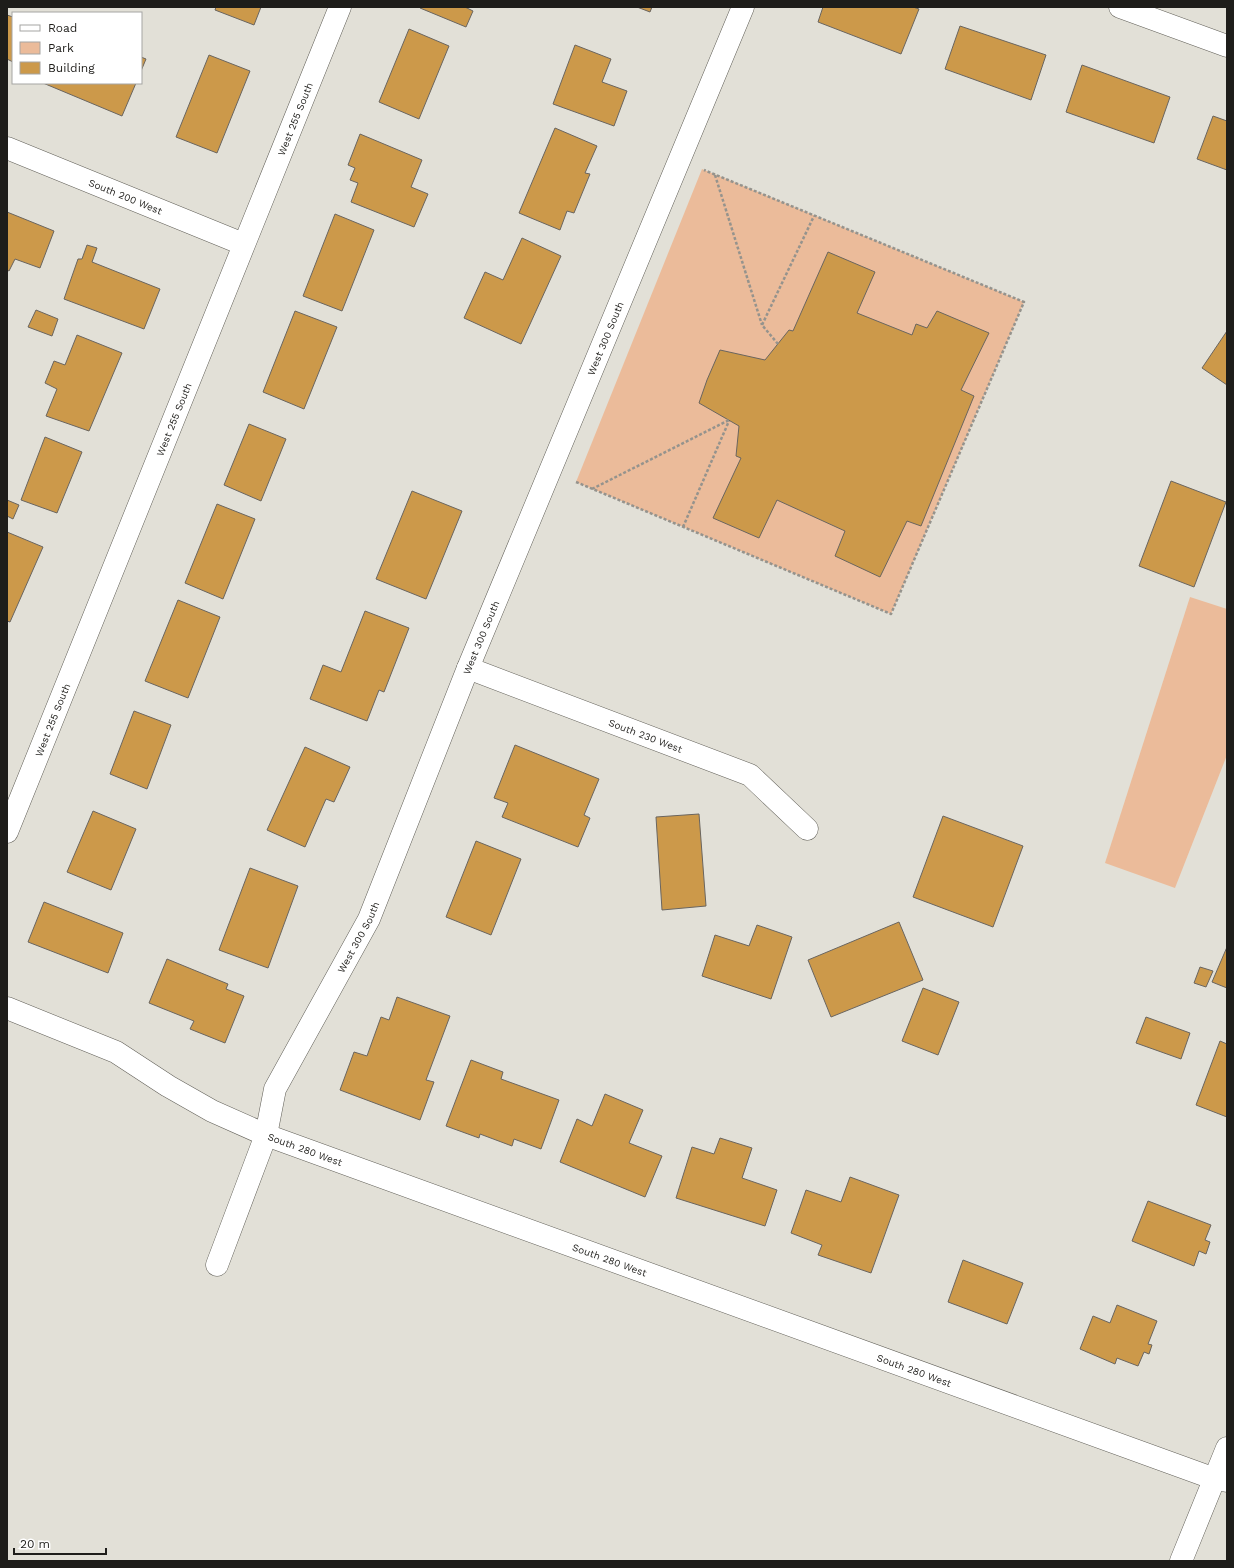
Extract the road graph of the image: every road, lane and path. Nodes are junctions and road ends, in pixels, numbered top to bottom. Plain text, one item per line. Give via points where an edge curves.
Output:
1 (340, 7) edge
2 (743, 7) edge
3 (1120, 7) edge
4 (1227, 46) edge
5 (7, 148) edge
6 (702, 169) dead end
7 (715, 174) junction
8 (814, 216) junction
9 (243, 244) junction
10 (762, 325) junction
11 (778, 344) dead end
12 (576, 482) dead end
13 (592, 489) junction
14 (682, 527) junction
15 (468, 668) junction
16 (807, 829) dead end
17 (7, 832) edge
18 (7, 1008) edge
19 (266, 1136) junction
20 (217, 1265) dead end
21 (1227, 1448) edge
22 (1221, 1480) edge
23 (1181, 1561) edge

1 - 9 street, West 255 South
2 - 15 street, West 300 South
3 - 4 street
5 - 9 street, South 200 West
6 - 7 path
7 - 8 path
7 - 10 path
8 - 10 path
8 - 14 path via 1024,302 891,614
9 - 17 street, West 255 South
10 - 11 path
12 - 13 path
13 - 14 path
13 - 14 path via 729,420
15 - 16 street, South 230 West via 750,775
15 - 19 street, West 300 South via 369,919 275,1089
18 - 19 street, South 280 West via 116,1052 212,1111
19 - 20 street, West 300 South
19 - 22 street, South 280 West
21 - 22 street
22 - 23 street

